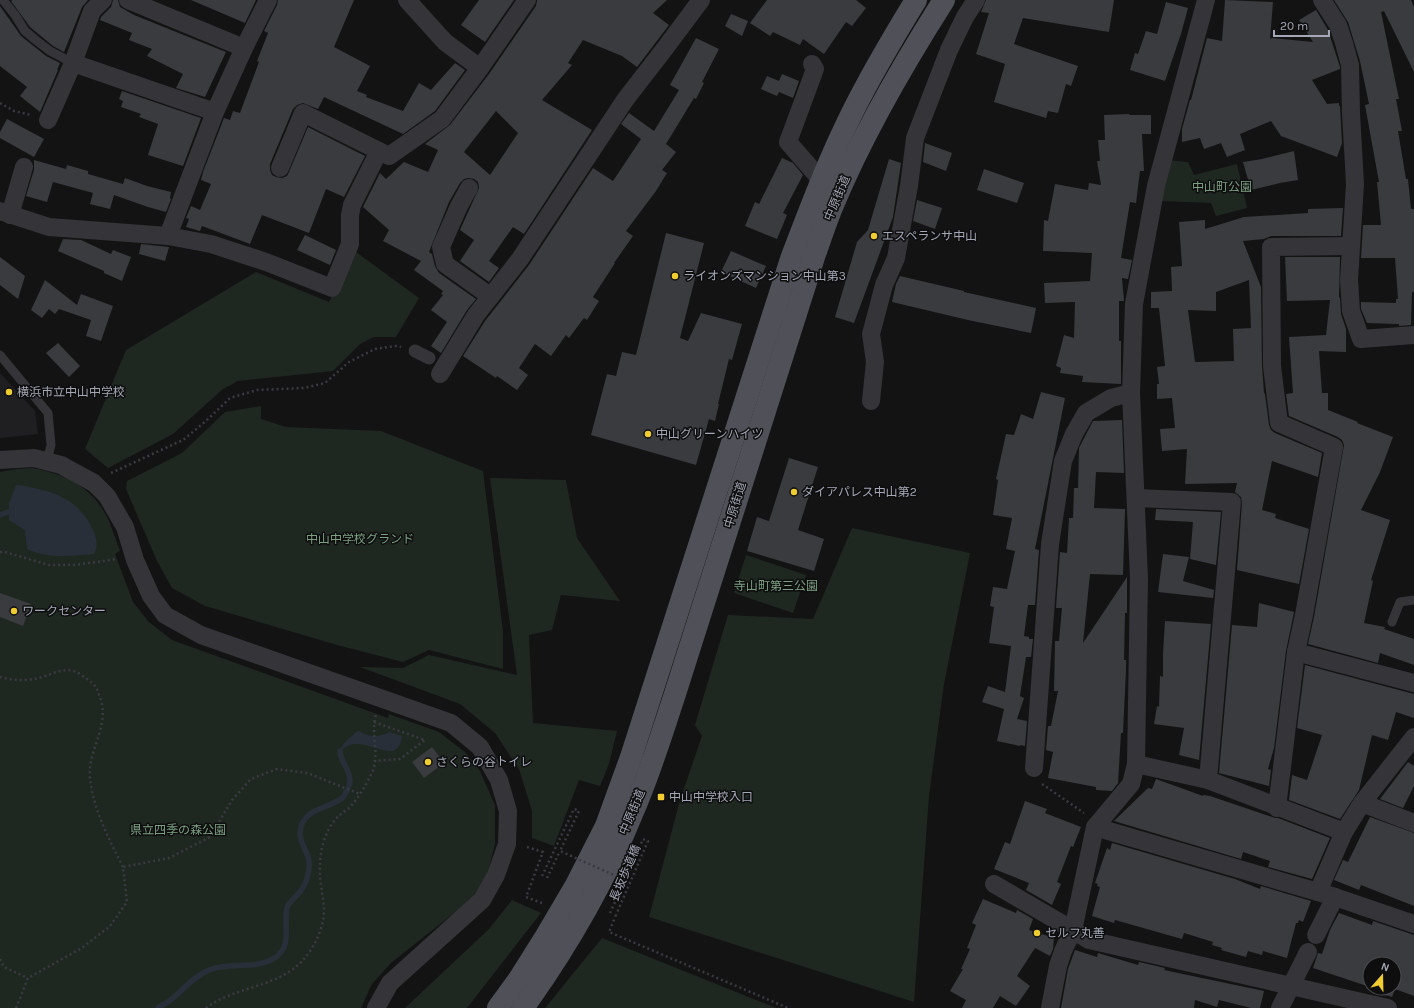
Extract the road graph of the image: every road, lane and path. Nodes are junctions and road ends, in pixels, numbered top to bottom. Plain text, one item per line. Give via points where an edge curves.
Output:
1 (3, 0) edge
2 (103, 0) edge
3 (128, 0) edge
4 (268, 0) edge
5 (407, 0) edge
6 (527, 0) edge
7 (701, 0) edge
8 (916, 0) edge
9 (944, 0) edge
10 (976, 0) edge
11 (1206, 0) edge
12 (1322, 0) edge
13 (244, 48) junction
14 (73, 63) junction
15 (812, 64) dead end
16 (480, 68) junction
17 (0, 103) edge
18 (215, 112) junction
19 (48, 120) joint
20 (379, 151) junction
21 (24, 167) dead end
22 (280, 168) dead end
23 (821, 180) junction
24 (469, 188) dead end
25 (5, 213) edge
26 (168, 236) junction
27 (1351, 246) junction
28 (490, 296) junction
29 (1414, 335) edge
30 (415, 351) joint
31 (0, 355) edge
32 (437, 365) joint
33 (1131, 394) junction
34 (871, 401) dead end
35 (0, 460) edge
36 (47, 461) junction
37 (110, 474) dead end
38 (1136, 498) junction
39 (0, 552) edge
40 (121, 559) dead end
41 (1414, 600) edge
42 (1392, 622) dead end
43 (1296, 652) junction
44 (0, 677) edge
45 (1414, 683) edge
46 (378, 710) dead end
47 (374, 722) junction
48 (1414, 737) edge
49 (375, 761) junction
50 (1136, 764) junction
51 (1034, 768) joint
52 (1208, 780) junction
53 (360, 794) junction
54 (1362, 803) junction
55 (1277, 808) junction
56 (1414, 823) edge
57 (1097, 825) junction
58 (1344, 832) junction
59 (527, 847) dead end
60 (560, 851) junction
61 (123, 866) junction
62 (542, 876) dead end
63 (547, 878) dead end
64 (994, 884) dead end
65 (1326, 895) junction
66 (548, 905) dead end
67 (1414, 924) edge
68 (1073, 930) junction
69 (1316, 935) dead end
70 (1308, 952) dead end
71 (0, 960) edge
72 (28, 978) junction
73 (1291, 987) junction
74 (16, 1008) edge
75 (206, 1008) edge
76 (376, 1008) edge
77 (498, 1008) edge
78 (523, 1008) edge
79 (788, 1008) edge
80 (1050, 1008) edge
81 (1280, 1008) edge
82 (1388, 1008) edge

1 - 14 lane via 25,30 37,41
2 - 14 street via 92,10
3 - 13 street
4 - 13 street
5 - 16 street via 445,42
6 - 16 street
7 - 28 street via 625,100 520,259
8 - 23 main road, 中原街道 via 853,111
9 - 78 main road, 中原街道 via 887,95 833,205 815,254 656,754 632,814 603,877 573,931
10 - 34 street via 949,50 914,138 909,186 896,258 884,285 871,334 875,362
11 - 33 street via 1156,186 1134,304
12 - 27 street via 1338,25 1350,65 1350,113 1355,184
13 - 18 street
14 - 18 street
14 - 19 street
15 - 23 street via 815,69 788,142
16 - 20 street via 442,119 389,156
17 - 19 path via 14,111
18 - 26 street
20 - 22 street via 303,113
20 - 26 street via 352,205 350,244 332,288 259,259 211,244
21 - 25 street
23 - 77 main road, 中原街道 via 791,259 632,757 606,826 546,936
24 - 28 street via 441,248 446,264
25 - 26 street via 49,227
27 - 29 street via 1351,311 1361,339
27 - 43 street via 1271,247 1272,366 1279,423 1334,447
28 - 32 street
30 - 32 street
30 - 37 path via 396,346 376,349 349,362 325,384 304,388 257,390 230,398 183,440
31 - 36 lane via 48,413 51,445
33 - 38 street
33 - 51 street via 1111,398 1086,414 1063,461 1050,544
35 - 36 street via 34,458
36 - 76 street via 61,465 94,483 107,496 125,527 135,560 151,596 165,615 202,635 451,723 480,747 499,780 508,812 506,844 496,875 482,900 390,983
38 - 50 street via 1139,579
38 - 52 street via 1232,502
39 - 40 path via 49,565 75,565
41 - 42 lane via 1400,602
43 - 45 street
43 - 55 street
44 - 61 path via 34,679 56,671 75,671 94,684 102,701 103,716 90,777 98,811
46 - 47 path
47 - 49 path
47 - 49 path via 425,740 400,759
48 - 54 street
49 - 53 path
50 - 52 street
50 - 57 street via 1131,784
51 - 57 path via 1035,777 1044,786
52 - 55 street
53 - 61 path via 307,773 277,769 251,779 232,800 210,837 169,858
53 - 75 path via 351,806 335,819 325,840 320,865 323,922 317,939 304,960 286,974 226,996
54 - 56 street
54 - 58 street
55 - 58 street
57 - 65 street
57 - 68 street
58 - 65 street
59 - 66 path via 542,852 526,897
60 - 62 path, bridge via 579,811 574,809
60 - 63 path
60 - 79 path, 長坂歩道橋, bridge via 624,880 643,839 648,841 609,932
61 - 72 path via 127,902 110,926 82,948
64 - 68 street
65 - 67 street
65 - 69 street
68 - 73 street via 1089,940
68 - 80 street via 1058,966
70 - 73 street
71 - 72 path via 4,966
72 - 74 path
73 - 81 street
73 - 82 street

